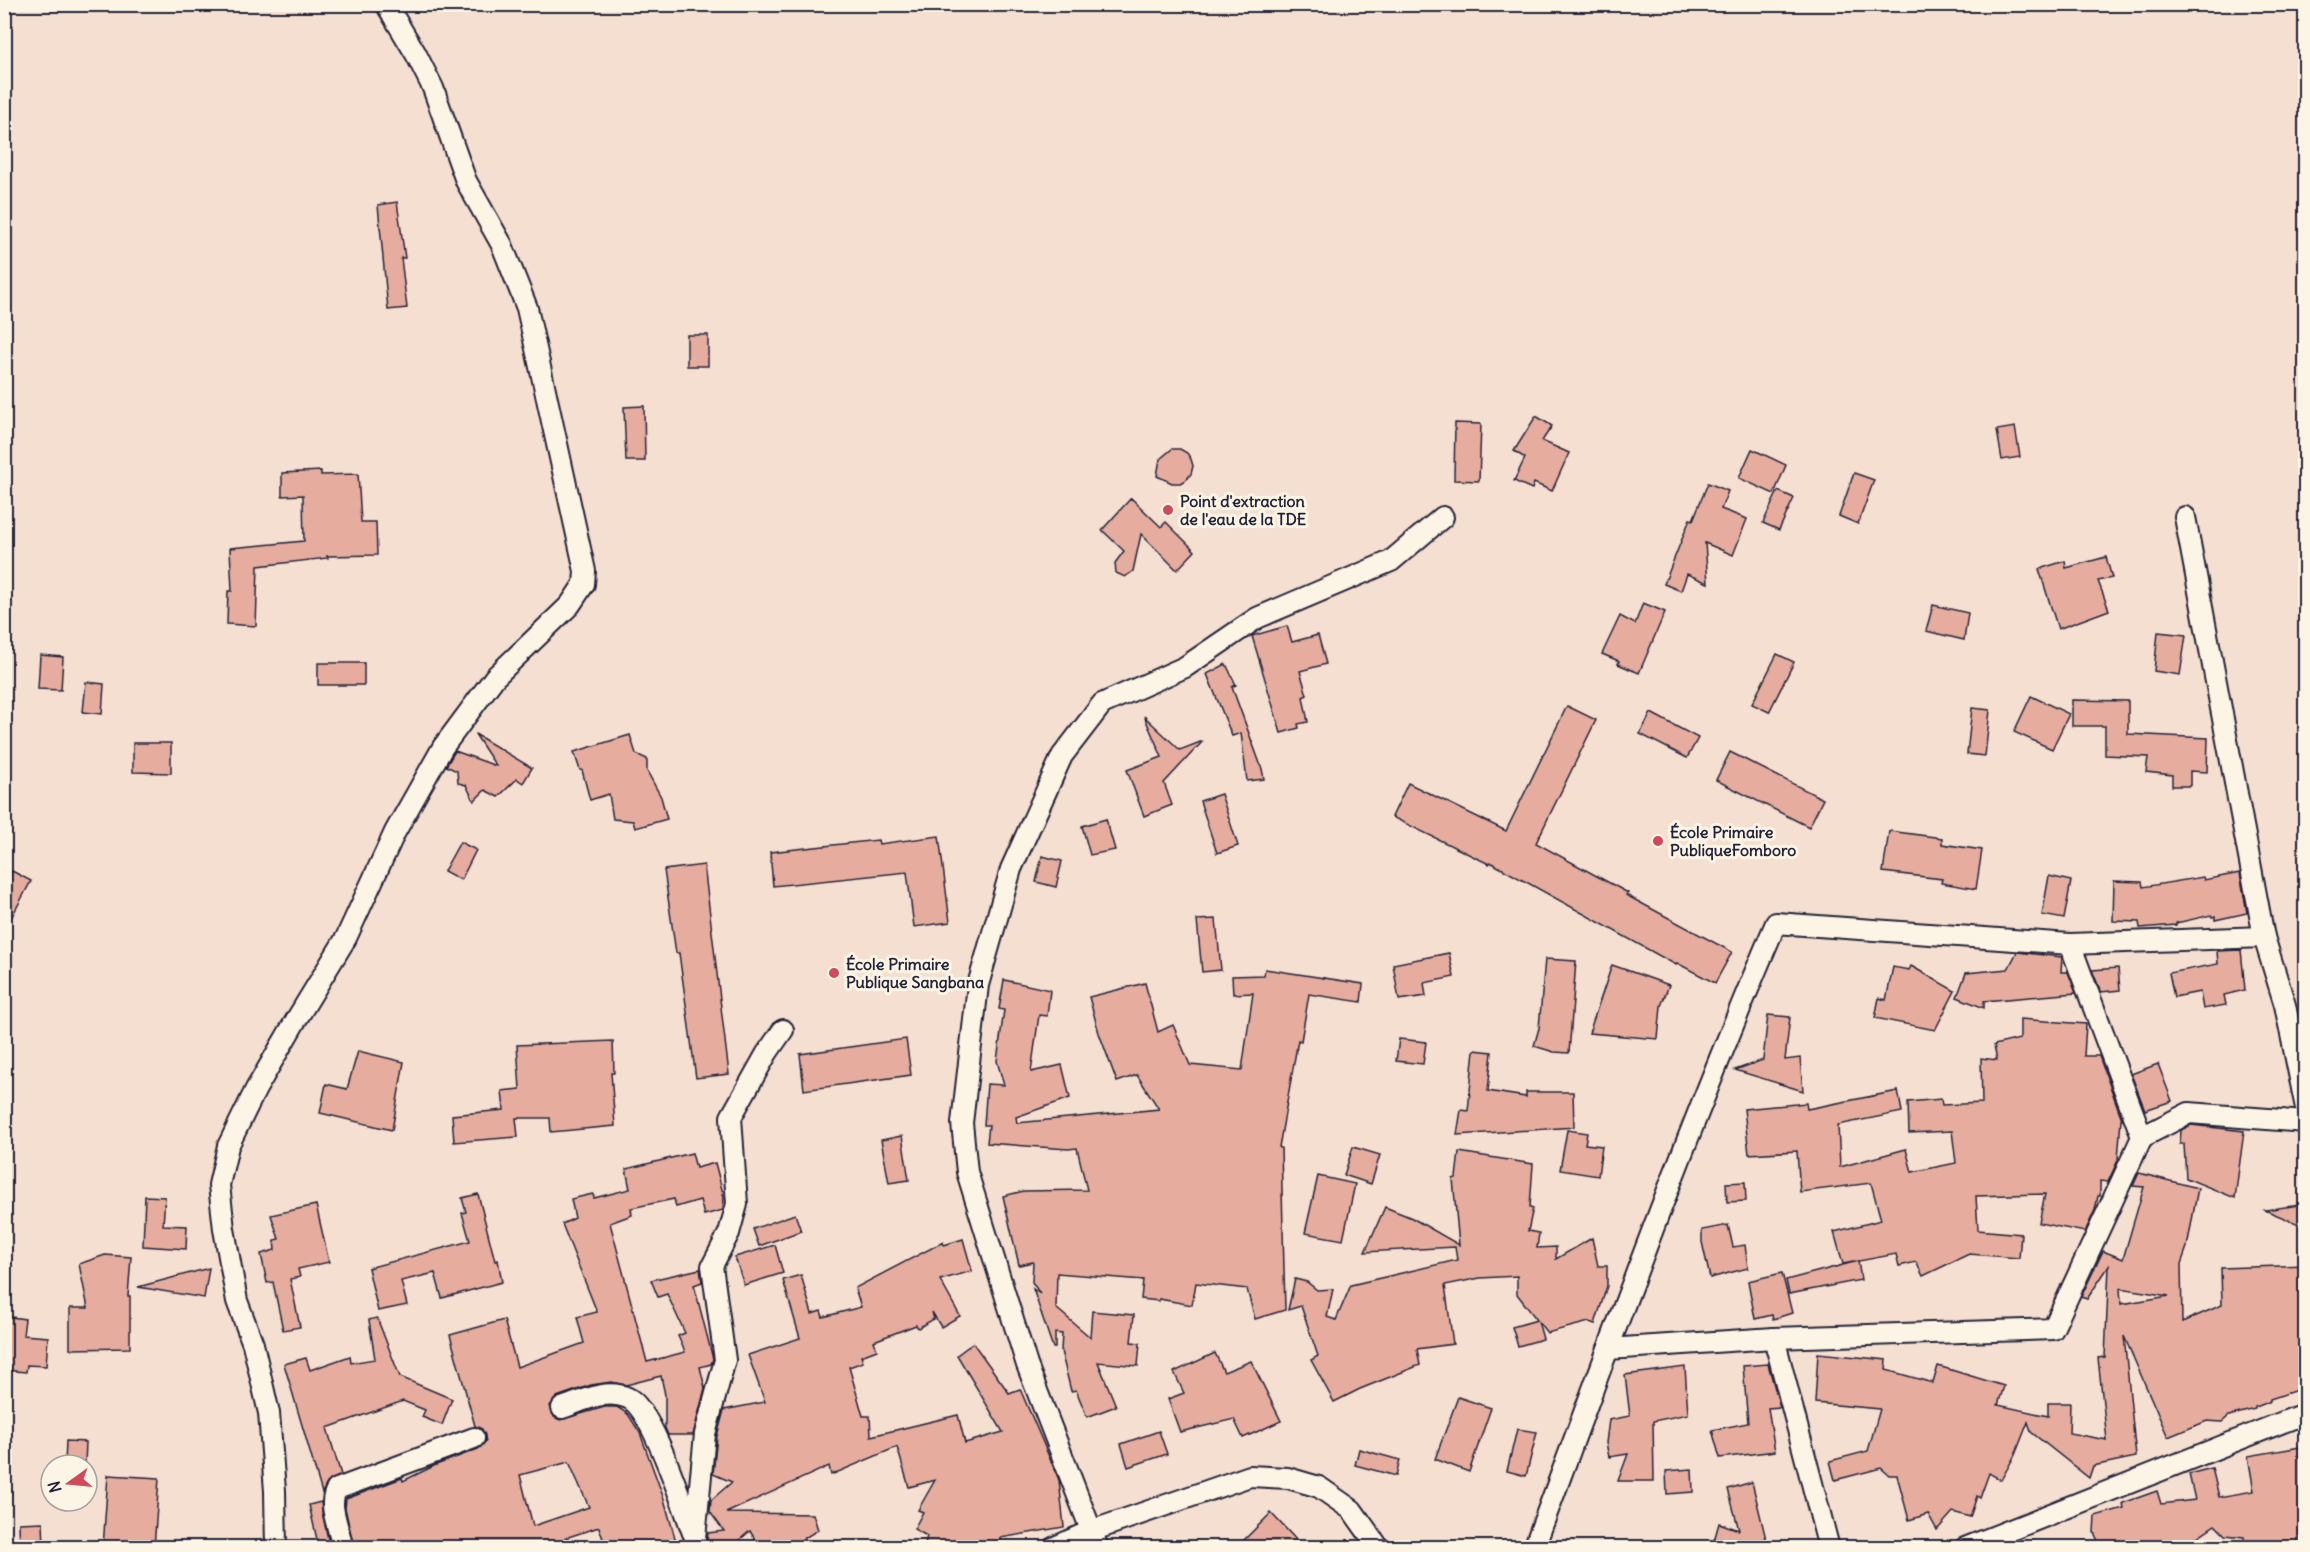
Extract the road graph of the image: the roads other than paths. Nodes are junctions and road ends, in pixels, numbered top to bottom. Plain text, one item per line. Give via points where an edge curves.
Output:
1 (386, 4) edge
2 (1443, 517) dead end
3 (2185, 517) dead end
4 (2264, 937) junction
5 (2070, 944) junction
6 (783, 1030) dead end
7 (2306, 1108) edge
8 (2306, 1122) edge
9 (2142, 1137) junction
10 (1774, 1338) junction
11 (1608, 1349) junction
12 (562, 1408) dead end
13 (2306, 1413) edge
14 (474, 1437) dead end
15 (1094, 1539) edge
16 (694, 1542) edge
17 (276, 1548) edge
18 (342, 1548) edge
19 (1053, 1548) edge
20 (1379, 1548) edge
21 (1534, 1548) edge
22 (1828, 1548) edge
23 (1965, 1548) edge

1 - 17 street via 433,88 466,181 502,245 527,308 585,571 584,584 570,605 495,678 443,747 395,832 346,938 256,1089 228,1146 219,1185 224,1229 237,1301 253,1344 269,1413
2 - 15 street via 1391,561 1257,618 1185,667 1101,704 1062,756 1011,869 978,986 962,1123 967,1172 1027,1365
3 - 4 street
4 - 5 street
4 - 7 street via 2284,1005
5 - 9 street
5 - 11 street via 1776,923
6 - 16 street via 731,1117 737,1204 729,1233 712,1266 725,1360 705,1434
8 - 9 street via 2188,1113
9 - 10 street via 2053,1329
10 - 11 street
10 - 22 street
11 - 21 street
12 - 16 street via 597,1395 613,1394 630,1398 641,1409 654,1431
13 - 23 street
14 - 18 street via 337,1490 332,1496
15 - 19 street
15 - 20 street via 1250,1476 1288,1478 1319,1487 1352,1510

